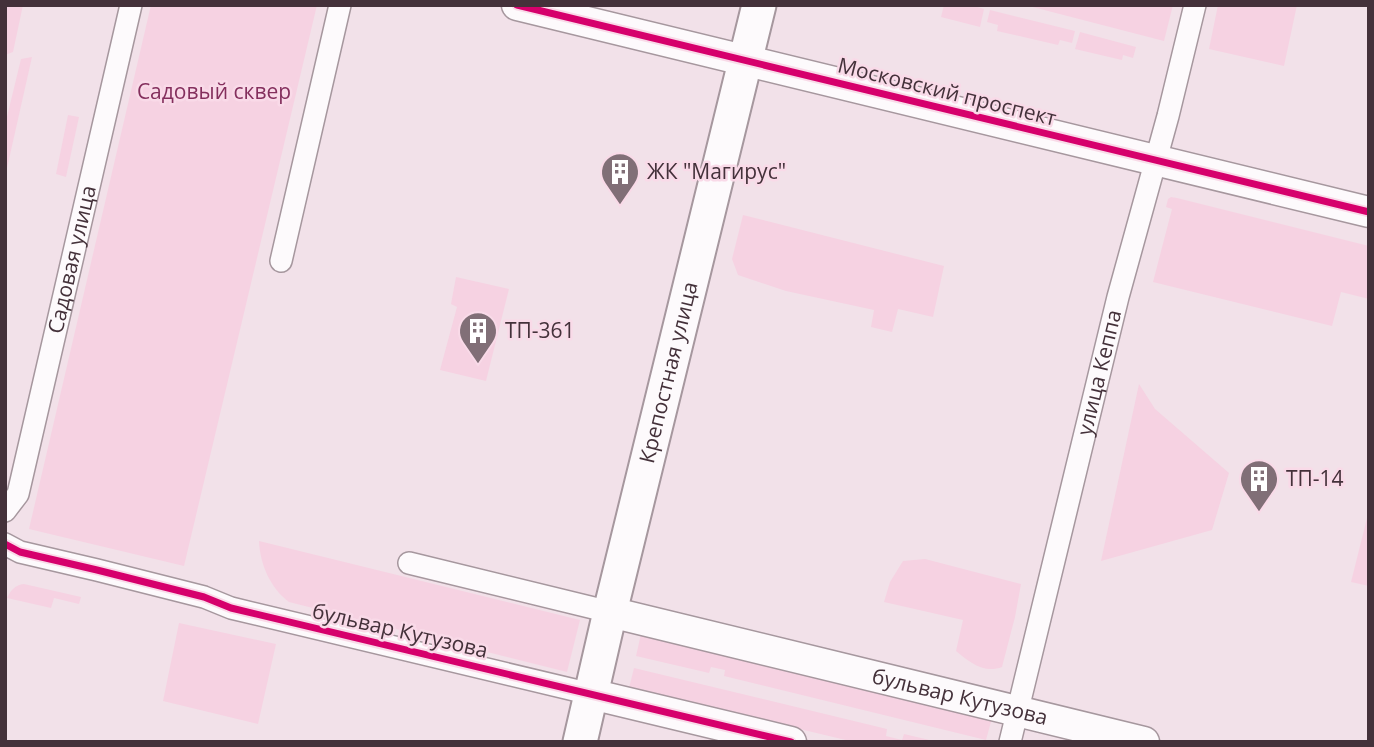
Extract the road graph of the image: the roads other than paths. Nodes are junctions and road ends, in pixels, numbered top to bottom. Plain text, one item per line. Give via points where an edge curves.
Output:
1 (131, 5) edge
2 (340, 5) edge
3 (517, 5) edge
4 (759, 5) edge
5 (1195, 5) edge
6 (745, 60) junction
7 (1156, 161) junction
8 (1369, 212) edge
9 (281, 261) dead end
10 (5, 511) edge
11 (5, 544) edge
12 (409, 563) dead end
13 (610, 612) junction
14 (591, 694) junction
15 (1017, 711) junction
16 (580, 742) edge
17 (791, 742) edge
18 (1010, 742) edge
19 (1144, 742) edge

1 - 10 street, Садовая улица via 18,494
2 - 9 street
3 - 6 street, Московский проспект
4 - 6 main road, Крепостная улица
5 - 7 street, улица Кеппа
6 - 7 street, Московский проспект
6 - 13 main road, Крепостная улица
7 - 8 street, Московский проспект
7 - 15 street, улица Кеппа via 1118,297
11 - 14 street, бульвар Кутузова via 20,552 97,570 207,589 231,608
12 - 13 street, бульвар Кутузова
13 - 14 main road, Крепостная улица
13 - 15 street, бульвар Кутузова
14 - 16 main road, Крепостная улица
14 - 17 street, бульвар Кутузова
15 - 18 street, улица Кеппа
15 - 19 street, бульвар Кутузова

